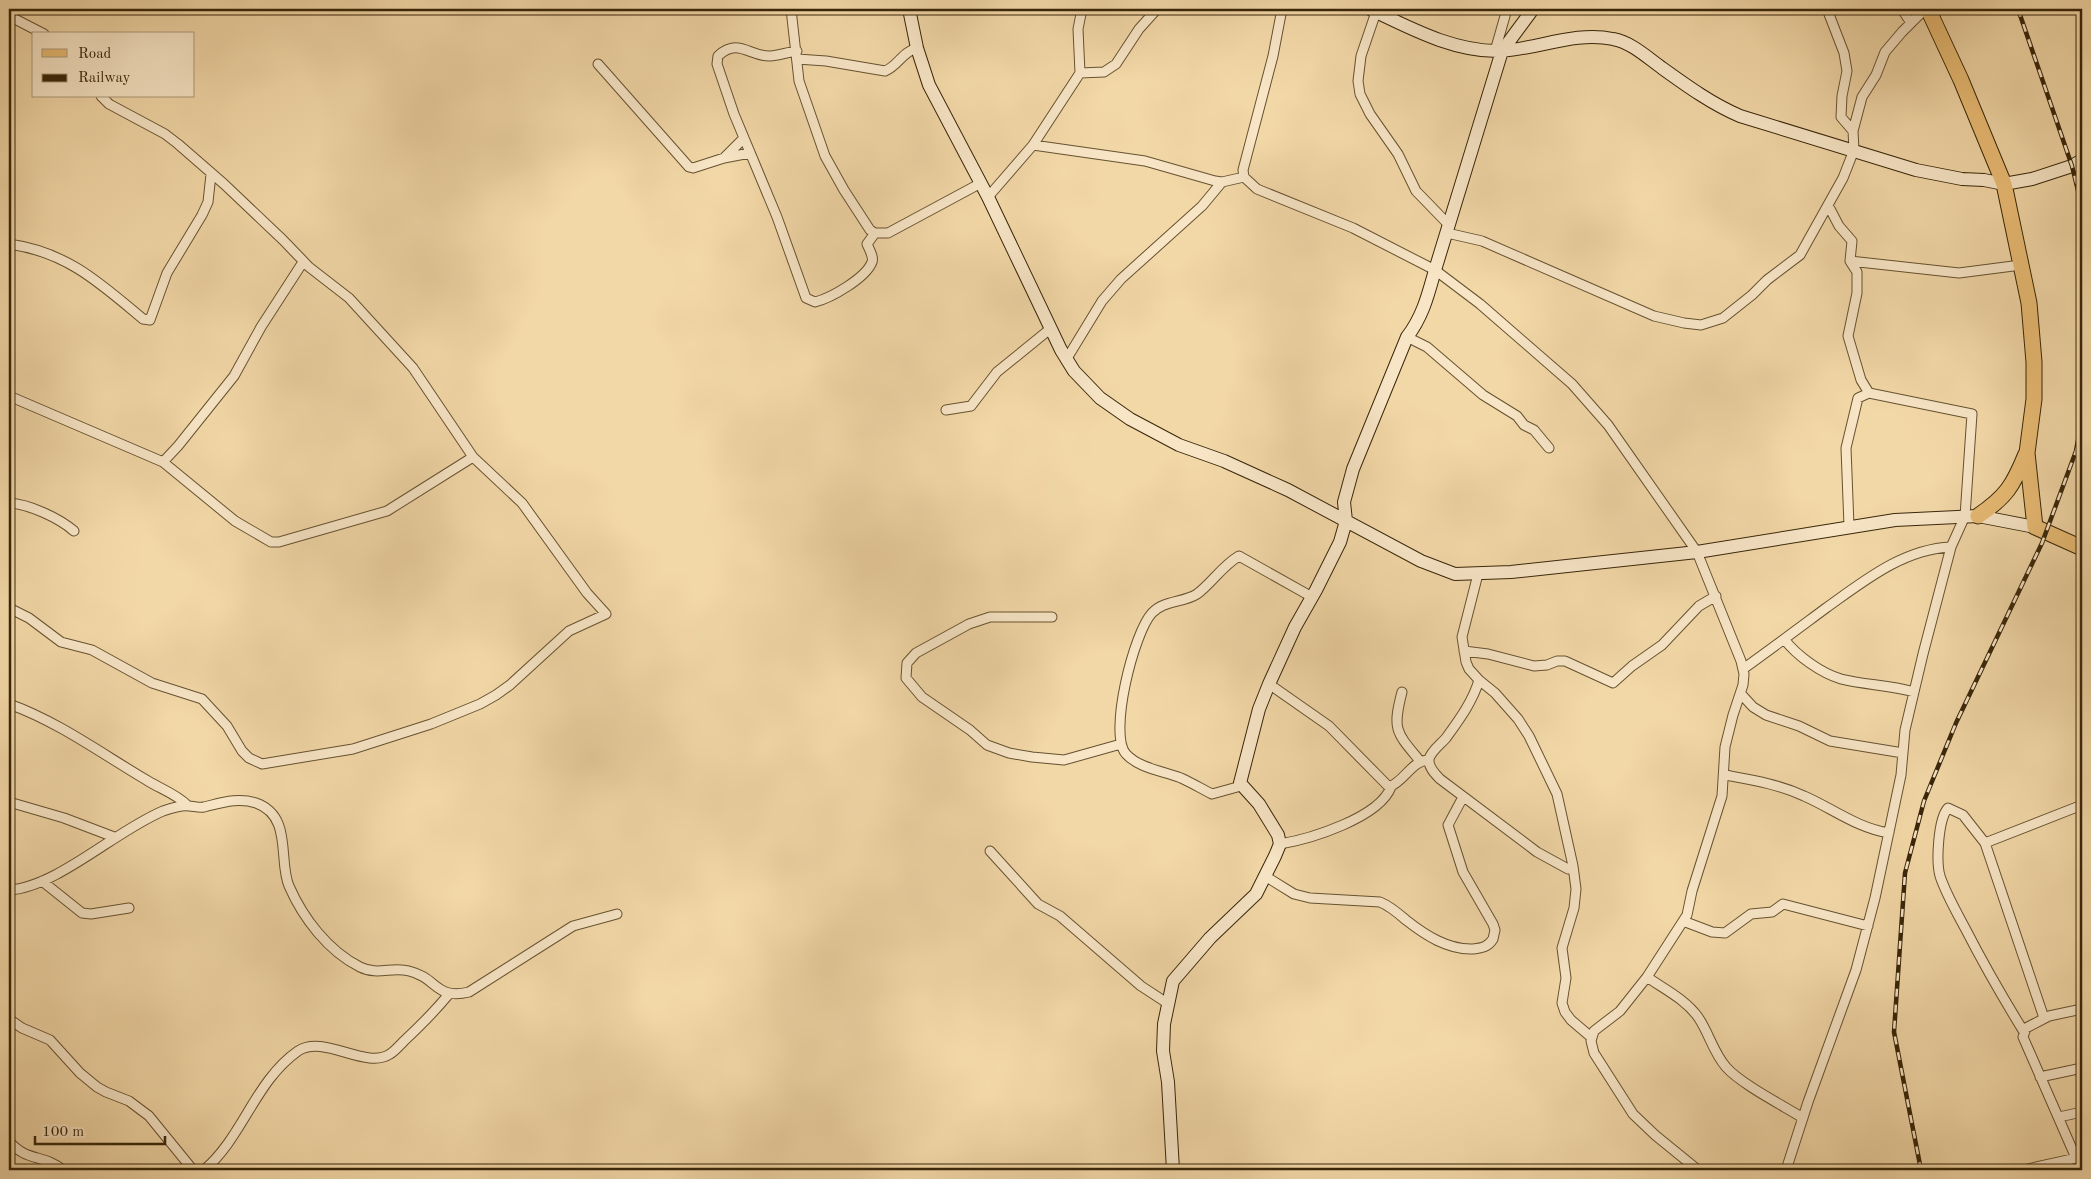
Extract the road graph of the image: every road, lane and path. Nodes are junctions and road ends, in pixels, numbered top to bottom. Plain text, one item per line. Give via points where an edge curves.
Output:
1 (791, 9) edge
2 (909, 9) edge
3 (1082, 9) edge
4 (1156, 9) edge
5 (1282, 9) edge
6 (1507, 9) edge
7 (1533, 9) edge
8 (1827, 9) edge
9 (1902, 9) edge
10 (1927, 9) edge
11 (1373, 10) edge
12 (9, 16) edge
13 (1911, 23) junction
14 (40, 32) edge
15 (917, 48) junction
16 (1498, 51) junction
17 (797, 55) junction
18 (598, 64) dead end
19 (1080, 73) junction
20 (103, 98) edge
21 (1853, 131) junction
22 (744, 138) junction
23 (1033, 145) junction
24 (1854, 150) junction
25 (750, 153) junction
26 (724, 158) junction
27 (2082, 160) edge
28 (212, 174) junction
29 (1244, 177) junction
30 (1222, 182) junction
31 (981, 183) junction
32 (2004, 184) junction
33 (988, 197) junction
34 (1828, 205) junction
35 (1448, 229) junction
36 (875, 233) junction
37 (9, 244) edge
38 (1850, 261) junction
39 (303, 262) junction
40 (2021, 265) junction
41 (1435, 270) junction
42 (1050, 329) junction
43 (1407, 337) junction
44 (1066, 360) junction
45 (1868, 393) junction
46 (9, 396) edge
47 (946, 410) dead end
48 (1549, 448) dead end
49 (2027, 453) junction
50 (473, 457) junction
51 (163, 462) junction
52 (9, 504) edge
53 (1971, 516) junction
54 (1346, 521) junction
55 (1849, 526) junction
56 (2035, 527) junction
57 (74, 531) dead end
58 (1951, 547) junction
59 (2082, 548) edge
60 (1697, 552) junction
61 (1478, 574) junction
62 (1716, 596) junction
63 (1312, 597) junction
64 (9, 608) edge
65 (1052, 617) dead end
66 (1784, 639) junction
67 (1464, 651) junction
68 (1743, 670) junction
69 (1479, 680) junction
70 (1269, 684) junction
71 (1402, 692) dead end
72 (1914, 692) junction
73 (1741, 694) junction
74 (9, 704) edge
75 (1121, 744) junction
76 (1903, 753) junction
77 (1424, 761) junction
78 (1725, 775) junction
79 (1241, 786) junction
80 (1391, 787) junction
81 (1463, 798) junction
82 (9, 802) edge
83 (186, 805) junction
84 (2082, 805) edge
85 (1889, 832) junction
86 (114, 837) junction
87 (1985, 843) junction
88 (1280, 844) junction
89 (990, 851) dead end
90 (1573, 869) junction
91 (1265, 876) junction
92 (42, 881) junction
93 (27, 887) junction
94 (9, 890) edge
95 (55, 891) junction
96 (129, 908) dead end
97 (617, 914) dead end
98 (1683, 922) junction
99 (1868, 926) junction
100 (1647, 977) junction
101 (449, 994) junction
102 (1167, 1003) junction
103 (2082, 1009) edge
104 (2044, 1018) junction
105 (9, 1019) edge
106 (2024, 1032) junction
107 (1592, 1037) junction
108 (2082, 1068) edge
109 (2040, 1077) junction
110 (2082, 1112) edge
111 (2059, 1117) junction
112 (1802, 1118) junction
113 (9, 1142) edge
114 (2079, 1157) edge
115 (63, 1170) edge
116 (192, 1170) edge
117 (204, 1170) edge
118 (1173, 1170) edge
119 (1698, 1170) edge
120 (1786, 1170) edge
121 (2023, 1170) edge

1 - 17 street
2 - 15 street
3 - 19 street via 1078,29
4 - 19 street via 1116,64 1104,72
5 - 29 street via 1245,160
6 - 16 street
7 - 16 street
8 - 21 street via 1844,53 1847,71 1842,117
9 - 13 street
10 - 13 street
10 - 32 main road via 1961,80
11 - 16 street via 1454,45
11 - 35 street via 1361,56 1360,94 1398,154 1416,191
12 - 14 street
13 - 21 street via 1885,52 1862,97
15 - 17 street via 908,50 893,67 885,70
15 - 31 street via 929,85
16 - 24 street via 1558,40 1598,37 1620,40 1726,110
16 - 35 street
17 - 22 street via 770,56 736,48 718,56 717,64
17 - 36 street via 799,81 828,162 856,209
18 - 26 street via 689,167
19 - 23 street
20 - 28 street via 117,109 165,134
21 - 24 street
22 - 25 street
22 - 26 street
23 - 30 street via 1145,161
23 - 33 street
24 - 32 street via 1916,170
24 - 34 street
25 - 26 street
25 - 36 street via 803,292 810,301 829,297 853,283 868,269 873,261 868,242
27 - 32 street via 2032,180
28 - 37 street via 208,202 167,273 150,320 143,319 88,274 48,254
28 - 39 street via 284,240
29 - 30 street
29 - 41 street via 1257,189 1353,228
30 - 44 street via 1202,206 1121,279 1102,301
31 - 33 street
31 - 36 street via 888,233
32 - 40 main road
33 - 42 street
34 - 35 street via 1800,255 1723,318 1701,325 1654,316
34 - 38 street via 1852,242
35 - 41 street
38 - 40 street via 1959,273
38 - 45 street via 1857,272 1848,336
39 - 50 street via 349,298 387,337 413,368
39 - 51 street via 234,376
40 - 49 main road via 2029,303 2034,362 2034,399
41 - 43 street via 1418,323
41 - 60 street via 1480,304 1572,384 1608,425
42 - 44 street
42 - 47 street via 997,372 971,406
43 - 48 street via 1427,346 1483,395 1518,416
43 - 54 street via 1353,470 1344,502
44 - 54 street via 1100,398 1130,419 1179,446 1224,461
45 - 53 street via 1972,414
45 - 55 street via 1858,398 1846,448
46 - 51 street
49 - 53 main road via 2015,481 1998,502
49 - 56 main road
50 - 51 street via 387,511 279,542 271,542 235,521
50 - 64 street via 522,503 606,614 569,631 496,695 430,724 353,750 262,764 242,751 227,726 202,699 152,683 92,650 62,642
52 - 57 street via 53,517
53 - 55 street
53 - 56 street
53 - 58 street
54 - 61 street via 1441,570
54 - 63 street via 1340,542
55 - 60 street
56 - 59 main road
58 - 66 street via 1920,552 1883,569
58 - 72 street
60 - 61 street
60 - 62 street
61 - 67 street via 1464,626
62 - 67 street via 1699,606 1662,645 1613,683 1565,661 1534,666
62 - 68 street
63 - 70 street
63 - 75 street via 1239,556 1196,595 1160,607 1149,617 1130,664 1123,699
65 - 75 street via 990,617 969,624 916,653 907,664 906,678 922,697 987,745 1009,753 1064,760
66 - 68 street
66 - 72 street via 1810,662 1841,679
67 - 69 street via 1469,668
68 - 73 street
69 - 77 street via 1465,711
69 - 90 street via 1511,709 1530,736 1556,794
70 - 79 street via 1259,710
70 - 80 street via 1329,726 1386,786
71 - 77 street via 1396,715 1398,731
72 - 76 street
73 - 76 street via 1766,715 1830,741
73 - 78 street via 1725,747
74 - 83 street via 58,726
75 - 79 street via 1127,754 1142,765 1181,778 1212,794
76 - 85 street
77 - 80 street
77 - 81 street
78 - 85 street via 1773,784 1859,824
78 - 98 street via 1718,813
79 - 88 street via 1259,804
80 - 88 street via 1363,816 1325,833
81 - 90 street via 1537,852
81 - 91 street via 1448,825 1463,872 1494,927 1493,939 1484,947 1465,948 1436,940 1380,902 1310,898 1294,894
82 - 86 street
83 - 86 street via 164,811
83 - 101 street via 200,808 230,801 262,806 282,830 289,888 315,930 361,968 381,972 401,969 417,973
84 - 87 street
85 - 99 street
86 - 92 street
87 - 104 street
87 - 106 street via 1963,815 1947,809 1940,830 1939,861 1946,892
88 - 91 street
89 - 102 street via 1038,904 1060,916 1141,986
90 - 107 street via 1576,889 1562,948 1566,978 1562,1003 1571,1020
91 - 102 street via 1256,894 1173,981
92 - 93 street
92 - 95 street
93 - 94 street
93 - 95 street
95 - 96 street via 82,913
97 - 101 street via 573,926 469,992
98 - 99 street via 1725,933 1751,914 1772,912 1783,904
98 - 100 street
99 - 112 street via 1843,1009
100 - 107 street via 1620,1011 1594,1031
100 - 112 street via 1674,994 1699,1018 1727,1068
101 - 117 street via 390,1055 378,1058 316,1046 296,1053 272,1075 242,1123 214,1162
102 - 118 street via 1163,1050
103 - 104 street
104 - 106 street via 2031,1024
105 - 116 street via 50,1040 80,1073 149,1116
106 - 109 street
107 - 119 street via 1594,1052 1633,1114
108 - 109 street
109 - 111 street
110 - 111 street
111 - 114 street
112 - 120 street
113 - 115 street via 23,1154 48,1161
114 - 121 street

